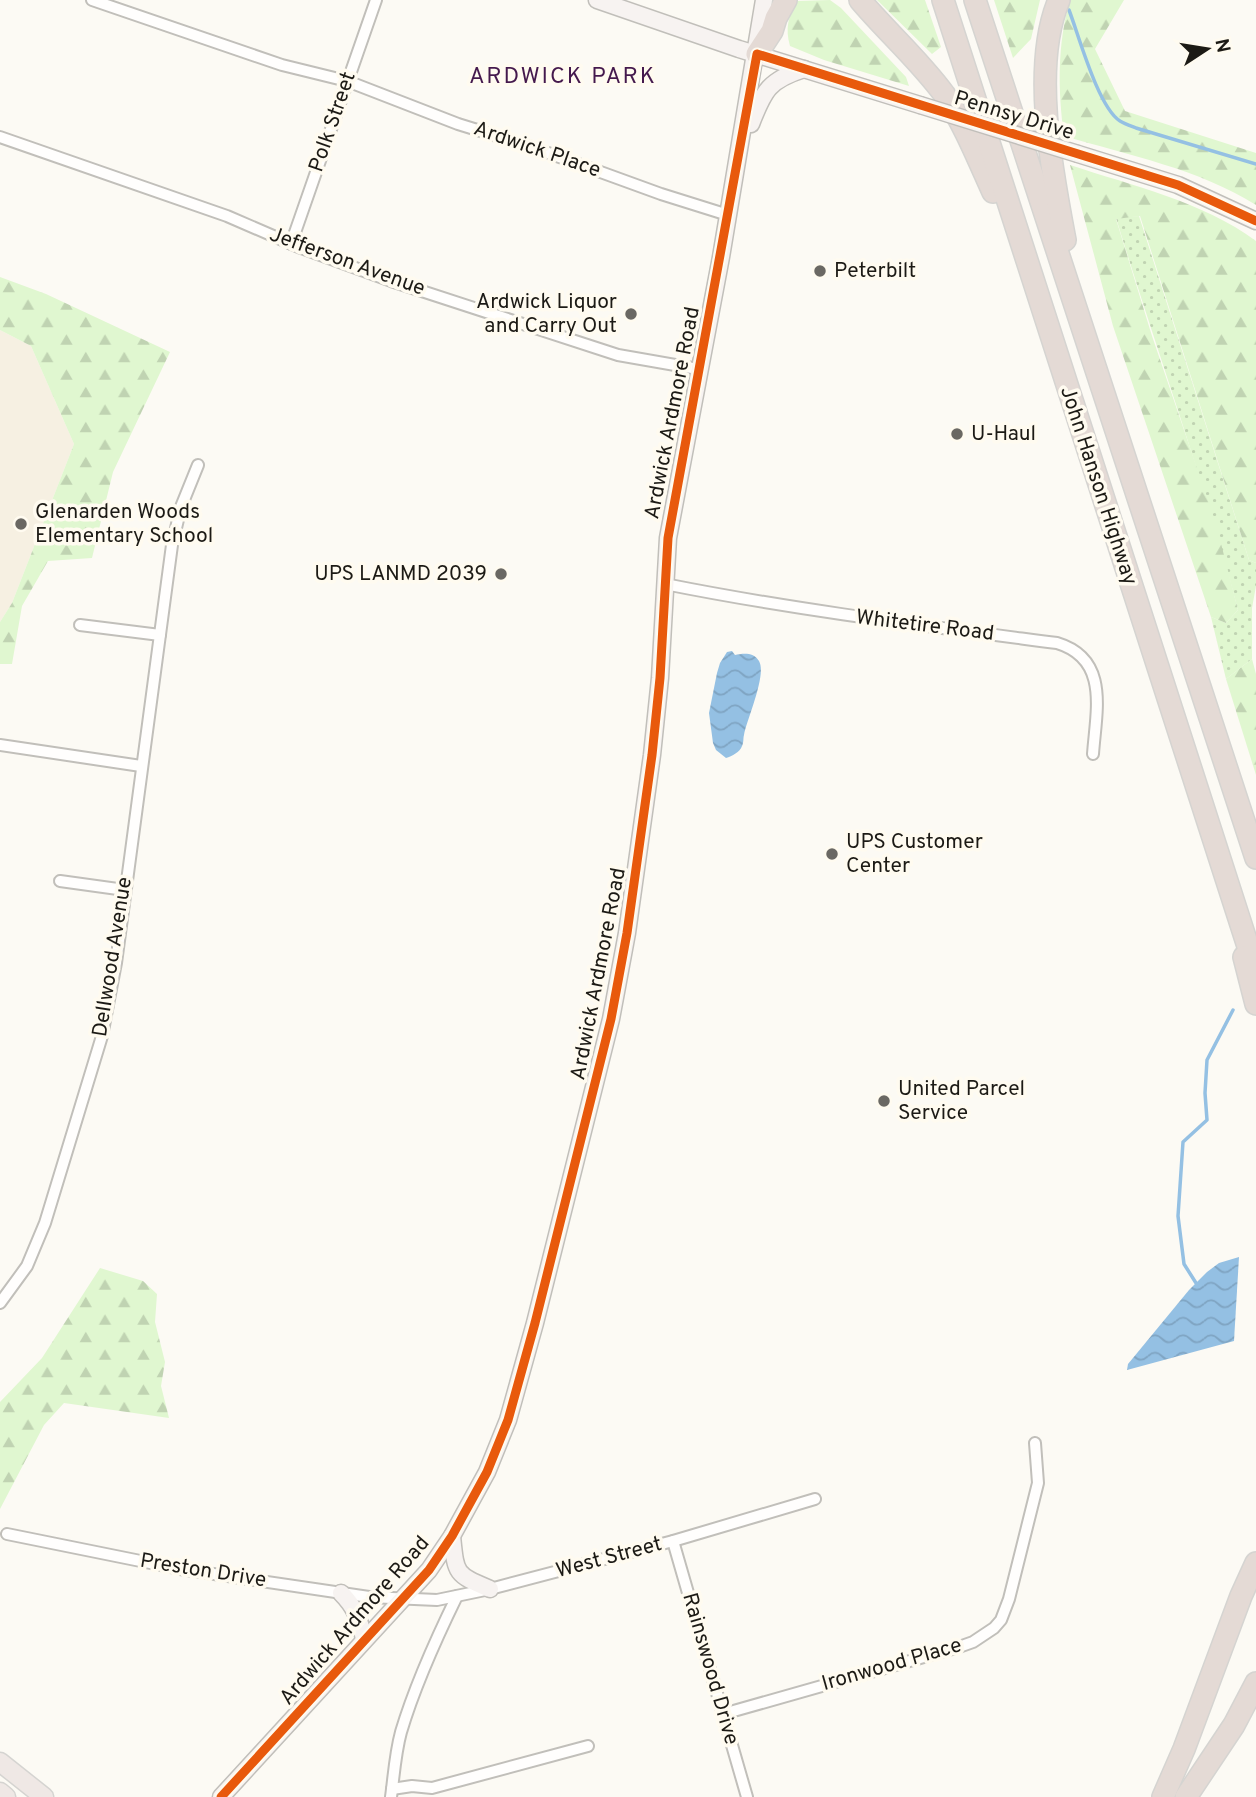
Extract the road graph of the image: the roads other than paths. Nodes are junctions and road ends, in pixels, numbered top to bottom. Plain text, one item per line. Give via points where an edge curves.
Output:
1 (92, 0) edge
2 (376, 0) edge
3 (597, 0) edge
4 (764, 0) edge
5 (786, 0) edge
6 (943, 0) edge
7 (975, 0) edge
8 (1059, 0) edge
9 (860, 2) edge
10 (757, 54) junction
11 (804, 69) junction
12 (347, 81) junction
13 (0, 138) edge
14 (738, 158) junction
15 (728, 215) junction
16 (1256, 221) edge
17 (290, 244) junction
18 (1027, 264) junction
19 (698, 369) junction
20 (1096, 372) junction
21 (198, 465) dead end
22 (665, 584) junction
23 (80, 625) dead end
24 (160, 635) junction
25 (0, 745) edge
26 (1093, 754) dead end
27 (141, 766) junction
28 (1214, 843) junction
29 (1256, 858) edge
30 (60, 881) dead end
31 (125, 890) junction
32 (1256, 971) edge
33 (1256, 1004) edge
34 (0, 1303) edge
35 (1035, 1443) dead end
36 (815, 1499) dead end
37 (7, 1534) dead end
38 (452, 1536) junction
39 (673, 1541) junction
40 (1256, 1563) edge
41 (490, 1589) junction
42 (341, 1593) junction
43 (457, 1596) junction
44 (400, 1599) junction
45 (364, 1639) junction
46 (1256, 1683) edge
47 (723, 1714) junction
48 (588, 1746) dead end
49 (0, 1762) edge
50 (0, 1792) edge
51 (391, 1793) edge
52 (6, 1797) edge
53 (44, 1797) edge
54 (221, 1797) edge
55 (747, 1797) edge
56 (1163, 1797) edge
57 (1186, 1797) edge

1 - 12 street, Ardwick Place via 282,65
2 - 12 street, Polk Street
3 - 10 main road, Pennsy Drive
4 - 10 main road, Ardwick Ardmore Road
5 - 10 highway
6 - 18 highway, John Hanson Highway
7 - 20 highway, John Hanson Highway
8 - 20 highway via 1050,25 1046,65 1055,190
9 - 18 highway via 945,96
10 - 11 main road, Pennsy Drive
10 - 14 main road, Ardwick Ardmore Road
11 - 14 main road via 770,84
11 - 16 main road, Pennsy Drive, bridge via 1178,186
12 - 15 street, Ardwick Place via 458,124
12 - 17 street, Polk Street
13 - 17 street, Jefferson Avenue via 228,216
14 - 15 main road, Ardwick Ardmore Road
15 - 19 main road, Ardwick Ardmore Road
17 - 19 street, Jefferson Avenue via 590,347
18 - 28 highway, John Hanson Highway
19 - 22 main road, Ardwick Ardmore Road via 668,538
20 - 29 highway, John Hanson Highway
21 - 24 street, Dellwood Avenue via 176,527
22 - 26 street, Whitetire Road via 755,602 1070,647 1085,659 1095,682
22 - 38 main road, Ardwick Ardmore Road via 652,755 611,1019 517,1391 487,1472
23 - 24 street
24 - 27 street, Dellwood Avenue
25 - 27 street
27 - 31 street, Dellwood Avenue
28 - 32 highway, John Hanson Highway
28 - 33 highway
30 - 31 street
31 - 34 street, Dellwood Avenue via 105,1024 64,1165 34,1251
35 - 47 street, Ironwood Place via 1038,1483 1009,1600 994,1628 959,1647
36 - 39 street, West Street
37 - 42 street, Preston Drive via 173,1568
38 - 41 main road via 461,1576
38 - 44 main road, Ardwick Ardmore Road via 429,1570
39 - 41 street, West Street
39 - 47 street, Rainswood Drive
40 - 56 highway
41 - 43 street, West Street
42 - 44 street, Preston Drive
42 - 45 main road via 353,1605
43 - 44 street, West Street
43 - 51 street via 408,1710
44 - 45 main road, Ardwick Ardmore Road
45 - 54 main road, Ardwick Ardmore Road
46 - 57 highway
47 - 55 street, Rainswood Drive
48 - 51 street via 432,1788 412,1786
49 - 53 main road
50 - 52 main road

